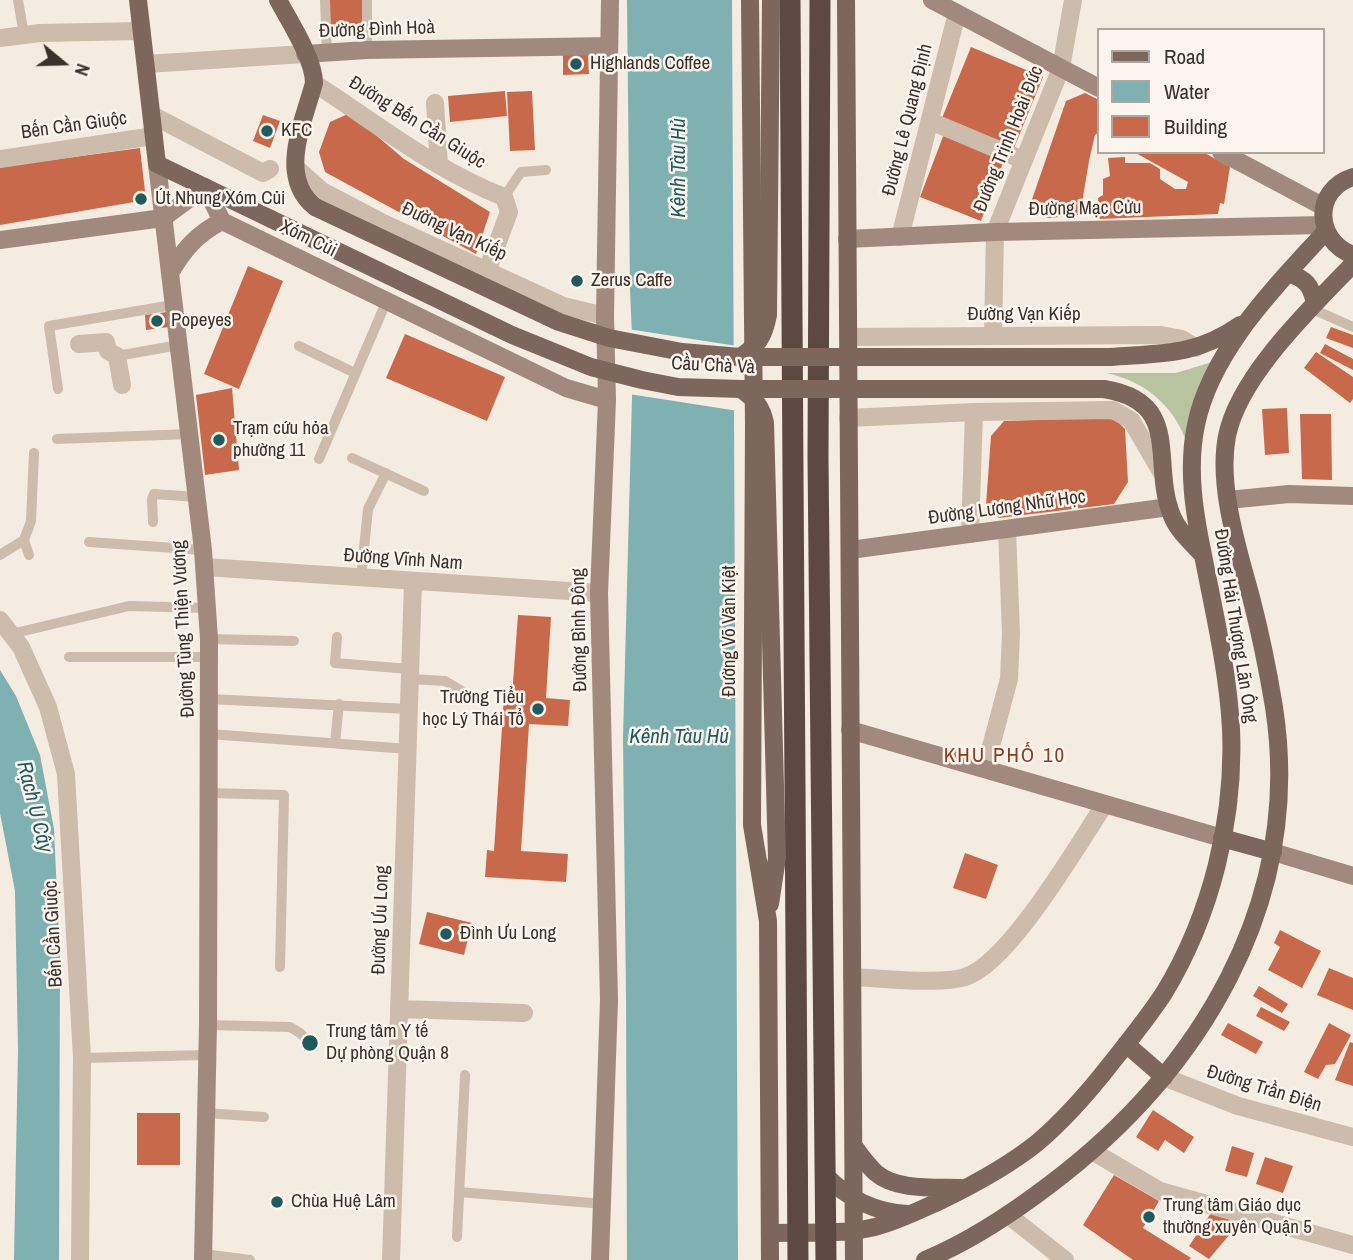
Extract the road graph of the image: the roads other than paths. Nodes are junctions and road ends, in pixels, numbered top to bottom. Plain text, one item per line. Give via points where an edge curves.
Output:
1 (18, 0) edge
2 (138, 0) edge
3 (278, 0) edge
4 (325, 0) edge
5 (367, 0) edge
6 (610, 0) edge
7 (750, 0) edge
8 (771, 0) edge
9 (790, 0) edge
10 (820, 0) edge
11 (846, 0) edge
12 (932, 0) edge
13 (1073, 0) edge
14 (957, 13) junction
15 (142, 32) junction
16 (24, 35) junction
17 (0, 38) edge
18 (609, 46) junction
19 (367, 50) junction
20 (327, 53) junction
21 (305, 54) junction
22 (146, 64) junction
23 (1060, 68) junction
24 (314, 83) junction
25 (1098, 87) edge
26 (435, 103) dead end
27 (152, 115) junction
28 (930, 121) junction
29 (154, 136) junction
30 (1223, 154) edge
31 (0, 159) edge
32 (1024, 160) junction
33 (157, 164) junction
34 (439, 165) junction
35 (295, 167) junction
36 (270, 169) dead end
37 (546, 170) dead end
38 (1352, 174) edge
39 (205, 187) junction
40 (504, 197) junction
41 (163, 218) junction
42 (222, 221) junction
43 (1325, 221) junction
44 (995, 232) junction
45 (901, 237) junction
46 (847, 239) junction
47 (0, 240) edge
48 (1353, 256) edge
49 (1353, 264) edge
50 (487, 271) junction
51 (170, 273) junction
52 (1288, 273) junction
53 (387, 300) junction
54 (173, 305) junction
55 (1312, 306) junction
56 (605, 316) junction
57 (1246, 321) junction
58 (1353, 327) edge
59 (993, 336) junction
60 (848, 337) junction
61 (79, 344) dead end
62 (179, 345) junction
63 (299, 346) dead end
64 (1196, 348) junction
65 (117, 356) junction
66 (740, 357) junction
67 (355, 373) junction
68 (121, 385) dead end
69 (58, 389) dead end
70 (741, 390) junction
71 (607, 400) junction
72 (974, 412) junction
73 (848, 418) junction
74 (190, 434) junction
75 (57, 439) dead end
76 (34, 453) dead end
77 (352, 458) dead end
78 (319, 459) dead end
79 (386, 473) junction
80 (1163, 475) junction
81 (424, 491) dead end
82 (1353, 495) edge
83 (197, 497) junction
84 (1228, 500) junction
85 (1169, 507) junction
86 (153, 522) dead end
87 (1007, 529) junction
88 (970, 534) junction
89 (24, 540) junction
90 (89, 542) dead end
91 (850, 550) junction
92 (0, 555) edge
93 (29, 555) dead end
94 (1203, 555) junction
95 (204, 559) junction
96 (361, 578) junction
97 (414, 582) junction
98 (598, 593) junction
99 (208, 608) junction
100 (6, 627) edge
101 (337, 637) dead end
102 (294, 641) dead end
103 (210, 648) junction
104 (69, 657) dead end
105 (410, 674) junction
106 (472, 697) dead end
107 (210, 699) junction
108 (339, 704) junction
109 (409, 709) junction
110 (849, 730) junction
111 (210, 734) junction
112 (335, 743) junction
113 (408, 749) junction
114 (985, 769) junction
115 (209, 793) junction
116 (1105, 804) junction
117 (1222, 838) junction
118 (1273, 852) junction
119 (1353, 876) edge
120 (768, 921) junction
121 (280, 967) dead end
122 (852, 977) junction
123 (399, 1009) junction
124 (524, 1013) dead end
125 (208, 1025) junction
126 (1126, 1044) junction
127 (314, 1047) dead end
128 (206, 1055) junction
129 (82, 1058) junction
130 (465, 1075) dead end
131 (1164, 1077) junction
132 (206, 1113) junction
133 (264, 1117) dead end
134 (1353, 1137) edge
135 (855, 1148) junction
136 (1092, 1151) junction
137 (825, 1175) junction
138 (965, 1188) junction
139 (459, 1192) junction
140 (855, 1199) junction
141 (604, 1204) junction
142 (912, 1214) junction
143 (1007, 1215) junction
144 (826, 1231) junction
145 (854, 1231) junction
146 (797, 1232) junction
147 (770, 1233) junction
148 (457, 1237) dead end
149 (1353, 1245) edge
150 (204, 1257) edge
151 (80, 1260) edge
152 (250, 1260) edge
153 (391, 1260) edge
154 (600, 1260) edge
155 (770, 1260) edge
156 (798, 1260) edge
157 (826, 1260) edge
158 (854, 1260) edge
159 (925, 1260) edge
160 (1065, 1260) edge

1 - 16 lane
2 - 15 main road, Đường Tùng Thiện Vương
3 - 21 main road
4 - 20 lane
5 - 19 lane
6 - 18 street, Đường Bình Đông
7 - 120 main road, Đường Võ Văn Kiệt via 752,825
8 - 66 main road, bridge via 768,315 759,343
9 - 146 highway
10 - 137 highway via 818,457
11 - 46 main road
12 - 14 street
13 - 23 street, Đường Trịnh Hoài Đức
14 - 23 street
14 - 28 street, Đường Lê Quang Định
15 - 16 street
15 - 22 main road, Đường Tùng Thiện Vương
16 - 17 street
18 - 19 street, Đường Đình Hoà
18 - 56 street, Đường Bình Đông
19 - 20 street, Đường Đình Hoà
20 - 21 street, Đường Đình Hoà
21 - 22 street, Đường Đình Hoà
21 - 24 main road
22 - 27 main road, Đường Tùng Thiện Vương
23 - 25 street
23 - 32 street, Đường Trịnh Hoài Đức
24 - 34 street, Đường Bến Cần Giuộc
24 - 35 main road
26 - 34 street
27 - 29 main road, Đường Tùng Thiện Vương
27 - 36 street via 243,164 263,173
28 - 32 street
28 - 45 street, Đường Lê Quang Định
29 - 31 street, Bến Cần Giuộc
29 - 33 main road, Đường Tùng Thiện Vương
30 - 43 street
32 - 44 street, Đường Trịnh Hoài Đức
33 - 39 main road, Cầu Chà Và
33 - 41 street, Đường Tùng Thiện Vương
34 - 40 street, Đường Bến Cần Giuộc
35 - 50 street, Đường Vạn Kiếp via 322,191
35 - 66 main road, Cầu Chà Và, bridge via 301,191 315,207 559,322 609,338
37 - 40 lane via 521,172
38 - 43 main road, Đường Hải Thượng Lãn Ông via 1333,190
39 - 41 street
39 - 42 street
39 - 70 main road, Cầu Chà Và, bridge via 512,335 591,367 670,386
40 - 50 street via 509,212
41 - 47 street
41 - 51 street, Đường Tùng Thiện Vương
42 - 51 street via 193,240
42 - 53 street, Xóm Củi
43 - 44 street, Đường Mạc Cửu
43 - 48 main road via 1336,246
43 - 52 main road, Đường Hải Thượng Lãn Ông
44 - 45 street, Đường Mạc Cửu
44 - 59 street, Đường Trịnh Hoài Đức
45 - 46 street, Đường Mạc Cửu
46 - 60 main road
49 - 55 main road, Đường Hải Thượng Lãn Ông
50 - 56 street, Đường Vạn Kiếp via 564,306
51 - 54 street, Đường Tùng Thiện Vương
52 - 55 main road via 1306,281
52 - 57 main road, Đường Hải Thượng Lãn Ông
53 - 67 lane
53 - 71 street, Xóm Củi via 566,388
54 - 62 street, Đường Tùng Thiện Vương
54 - 69 lane via 49,326
55 - 58 lane
55 - 84 main road, Đường Hải Thượng Lãn Ông via 1241,396 1227,439
56 - 71 street, Đường Bình Đông
57 - 64 main road, Cầu Chà Và
57 - 94 main road, Đường Hải Thượng Lãn Ông via 1207,391 1196,425 1192,485
59 - 60 street, Đường Vạn Kiếp
59 - 64 street, Đường Vạn Kiếp via 1161,335 1182,339
60 - 73 main road
61 - 65 street via 103,341
62 - 65 lane
62 - 74 street, Đường Tùng Thiện Vương
63 - 67 lane
64 - 66 main road, Cầu Chà Và, bridge via 1110,357
65 - 68 street
67 - 78 lane
70 - 80 main road, Cầu Chà Và, bridge via 1125,393 1150,412 1158,432
70 - 120 main road, bridge via 758,405 765,423 777,858
71 - 98 street, Đường Bình Đông
72 - 73 street
72 - 80 street via 1113,410 1131,421
72 - 88 street
73 - 91 main road
74 - 75 lane
74 - 83 street, Đường Tùng Thiện Vương
76 - 89 lane via 31,521
77 - 79 lane
79 - 81 lane
79 - 96 lane via 368,509
80 - 85 main road, Cầu Chà Và
82 - 84 street via 1289,494
83 - 86 lane via 154,494
83 - 95 street, Đường Tùng Thiện Vương
84 - 118 main road, Đường Hải Thượng Lãn Ông via 1274,709 1279,775
85 - 87 street, Đường Lương Nhữ Học
85 - 94 main road, Cầu Chà Và via 1179,530
87 - 88 street, Đường Lương Nhữ Học
87 - 114 street via 1009,679
88 - 91 street, Đường Lương Nhữ Học
89 - 92 lane
89 - 93 lane
90 - 95 lane
91 - 110 main road
94 - 117 main road, Đường Hải Thượng Lãn Ông via 1231,726 1230,789
95 - 96 street, Đường Vĩnh Nam
95 - 99 street, Đường Tùng Thiện Vương
96 - 97 street, Đường Vĩnh Nam
97 - 98 street, Đường Vĩnh Nam
97 - 105 street, Đường Ưu Long
98 - 141 street, Đường Bình Đông via 609,1000
99 - 100 lane via 129,606
99 - 103 street, Đường Tùng Thiện Vương
100 - 129 street, Bến Cần Giuộc via 21,647 48,707 66,774
101 - 105 lane via 335,663
102 - 103 lane
103 - 104 lane
103 - 107 street, Đường Tùng Thiện Vương
105 - 106 lane via 446,681
105 - 109 street, Đường Ưu Long
107 - 108 lane
107 - 111 street, Đường Tùng Thiện Vương
108 - 109 lane
108 - 112 lane
109 - 113 street, Đường Ưu Long
110 - 114 street
110 - 122 main road
111 - 112 lane
111 - 115 street, Đường Tùng Thiện Vương
112 - 113 lane
113 - 123 street, Đường Ưu Long
114 - 116 street
115 - 121 lane via 284,795
115 - 125 street, Đường Tùng Thiện Vương
116 - 117 street
116 - 122 street via 1022,928 979,970 949,980
117 - 118 main road
117 - 126 main road, Đường Hải Thượng Lãn Ông via 1185,953 1164,992
118 - 119 street
118 - 131 main road, Đường Hải Thượng Lãn Ông via 1239,961 1220,999
120 - 147 main road, Đường Võ Văn Kiệt
122 - 135 main road
123 - 124 street
123 - 153 street, Đường Ưu Long
125 - 127 lane via 290,1027
125 - 128 street, Đường Tùng Thiện Vương
126 - 131 main road
126 - 138 main road, Đường Hải Thượng Lãn Ông via 1087,1093 1037,1143
128 - 129 lane
128 - 132 street, Đường Tùng Thiện Vương
129 - 151 street, Bến Cần Giuộc
130 - 139 lane
131 - 134 street, Đường Trần Điện via 1238,1106
131 - 136 main road, Đường Hải Thượng Lãn Ông
132 - 133 lane
132 - 150 street, Đường Tùng Thiện Vương
135 - 138 main road via 875,1173 890,1181
135 - 140 main road
136 - 143 main road, Đường Hải Thượng Lãn Ông
136 - 149 street via 1160,1191
137 - 140 main road
137 - 144 highway
138 - 142 main road, Đường Hải Thượng Lãn Ông
139 - 141 lane
139 - 148 lane
140 - 142 main road via 881,1210
140 - 145 main road
141 - 154 street, Đường Bình Đông
142 - 145 main road, Đường Hải Thượng Lãn Ông
143 - 159 main road, Đường Hải Thượng Lãn Ông
143 - 160 street
144 - 145 main road, Đường Hải Thượng Lãn Ông
144 - 146 main road, Đường Hải Thượng Lãn Ông
144 - 157 highway
145 - 158 main road
146 - 147 main road, Đường Hải Thượng Lãn Ông
146 - 156 highway
147 - 155 main road, Đường Võ Văn Kiệt
150 - 152 lane

